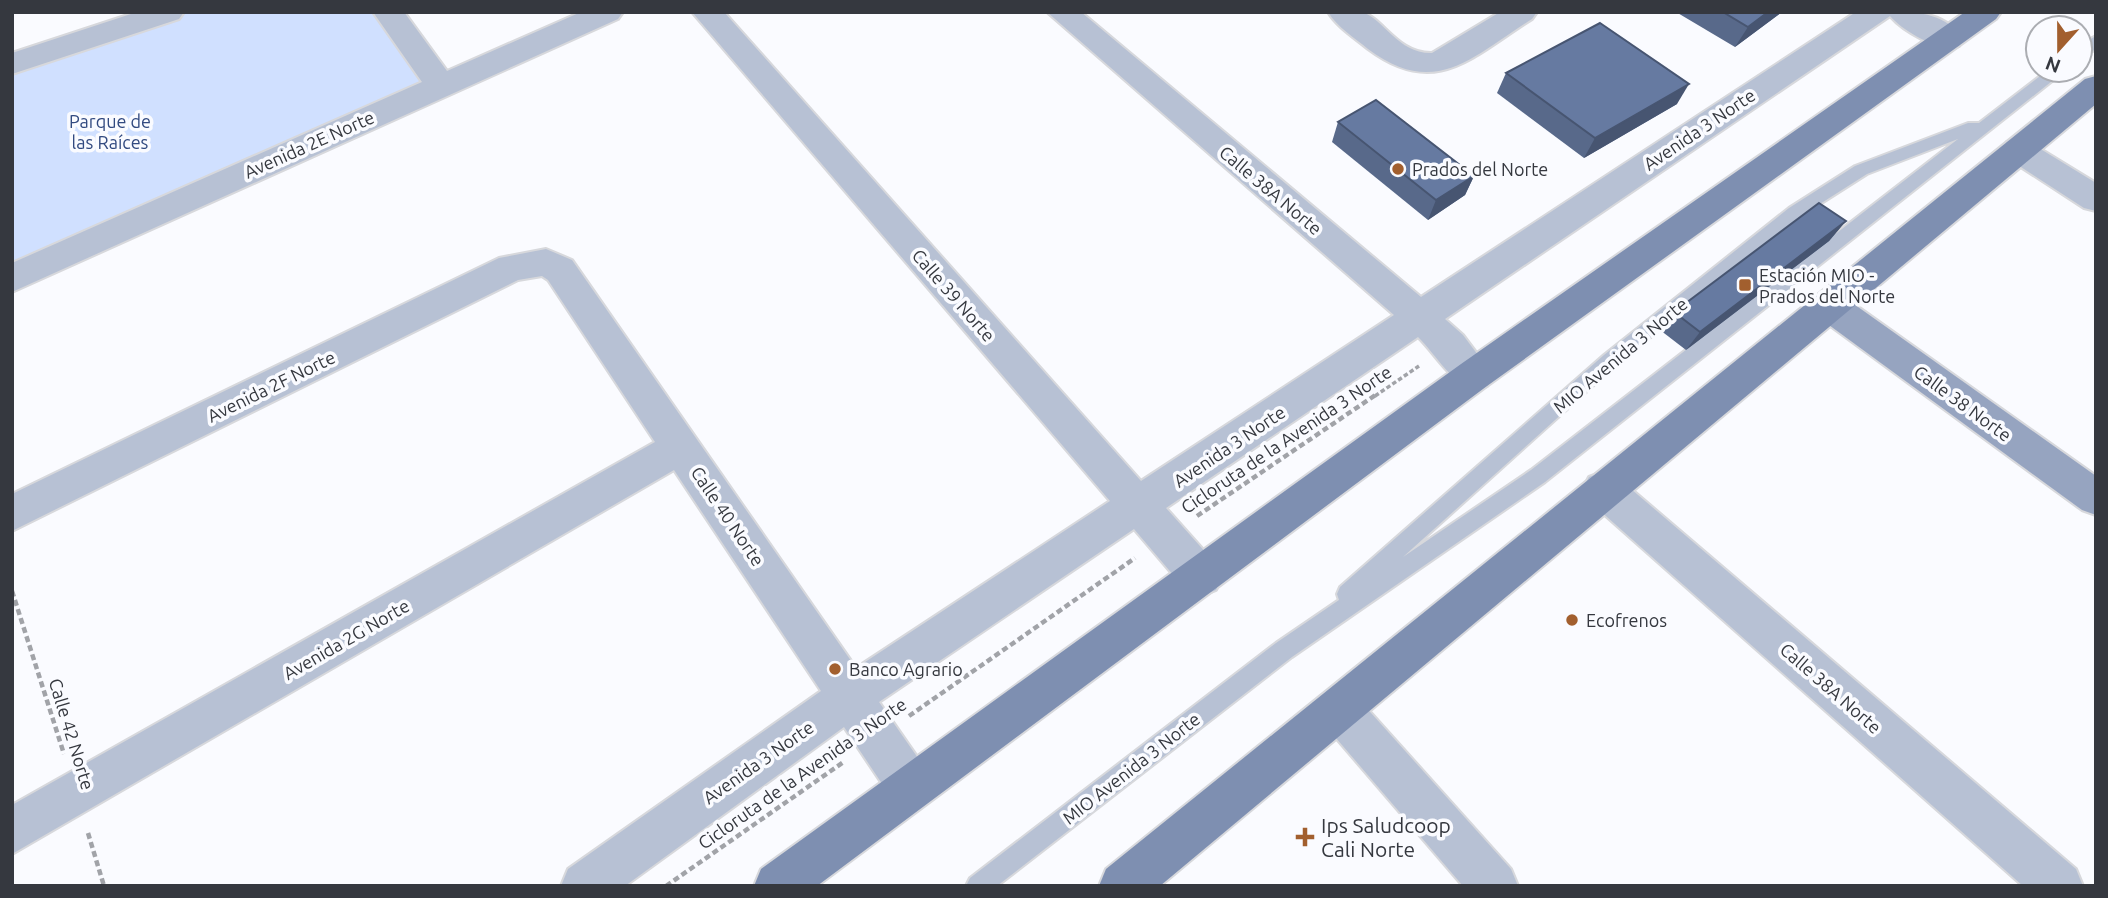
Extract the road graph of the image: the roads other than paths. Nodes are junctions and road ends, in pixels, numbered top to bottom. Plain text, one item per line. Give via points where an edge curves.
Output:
1 (169, 12) edge
2 (388, 12) edge
3 (608, 12) edge
4 (707, 12) edge
5 (1062, 12) edge
6 (1343, 12) edge
7 (1522, 12) edge
8 (1877, 12) edge
9 (1902, 12) edge
10 (1986, 12) edge
11 (1948, 39) junction
12 (12, 64) edge
13 (2040, 84) edge
14 (440, 85) junction
15 (2096, 88) edge
16 (1995, 119) junction
17 (2018, 150) junction
18 (2096, 199) edge
19 (532, 262) joint
20 (12, 278) edge
21 (1831, 307) junction
22 (1421, 318) junction
23 (1474, 375) junction
24 (681, 447) junction
25 (1603, 489) junction
26 (2096, 498) edge
27 (1139, 506) junction
28 (12, 513) edge
29 (1201, 577) junction
30 (1284, 650) junction
31 (851, 696) junction
32 (1339, 709) junction
33 (911, 787) junction
34 (12, 831) edge
35 (585, 886) edge
36 (778, 886) edge
37 (978, 886) edge
38 (1123, 886) edge
39 (1494, 886) edge
40 (2059, 886) edge

1 - 12 street
2 - 14 street
3 - 14 street, Avenida 2E Norte
4 - 27 street, Calle 39 Norte
5 - 22 street, Calle 38A Norte
6 - 7 street via 1402,56 1426,65 1438,63
8 - 22 street, Avenida 3 Norte
9 - 11 street
10 - 11 main road
11 - 23 main road
13 - 16 lane, MIO Avenida 3 Norte
14 - 20 street, Avenida 2E Norte
15 - 17 main road
16 - 30 lane, MIO Avenida 3 Norte via 1538,476
16 - 30 lane, MIO Avenida 3 Norte via 1861,170 1795,212 1610,360
17 - 18 street
17 - 21 main road
19 - 24 street, Calle 40 Norte via 546,262 559,270
19 - 28 street, Avenida 2F Norte via 511,268
21 - 25 main road
21 - 26 street, Calle 38 Norte
22 - 23 street, Calle 38A Norte
22 - 27 street, Avenida 3 Norte
23 - 29 main road
24 - 31 street, Calle 40 Norte
24 - 34 street, Avenida 2G Norte
25 - 32 main road
25 - 40 street, Calle 38A Norte
27 - 29 street, Calle 39 Norte
27 - 31 street, Avenida 3 Norte
29 - 33 main road
30 - 37 lane, MIO Avenida 3 Norte
31 - 33 street, Calle 40 Norte
31 - 35 street, Avenida 3 Norte
32 - 38 main road
32 - 39 street
33 - 36 main road

